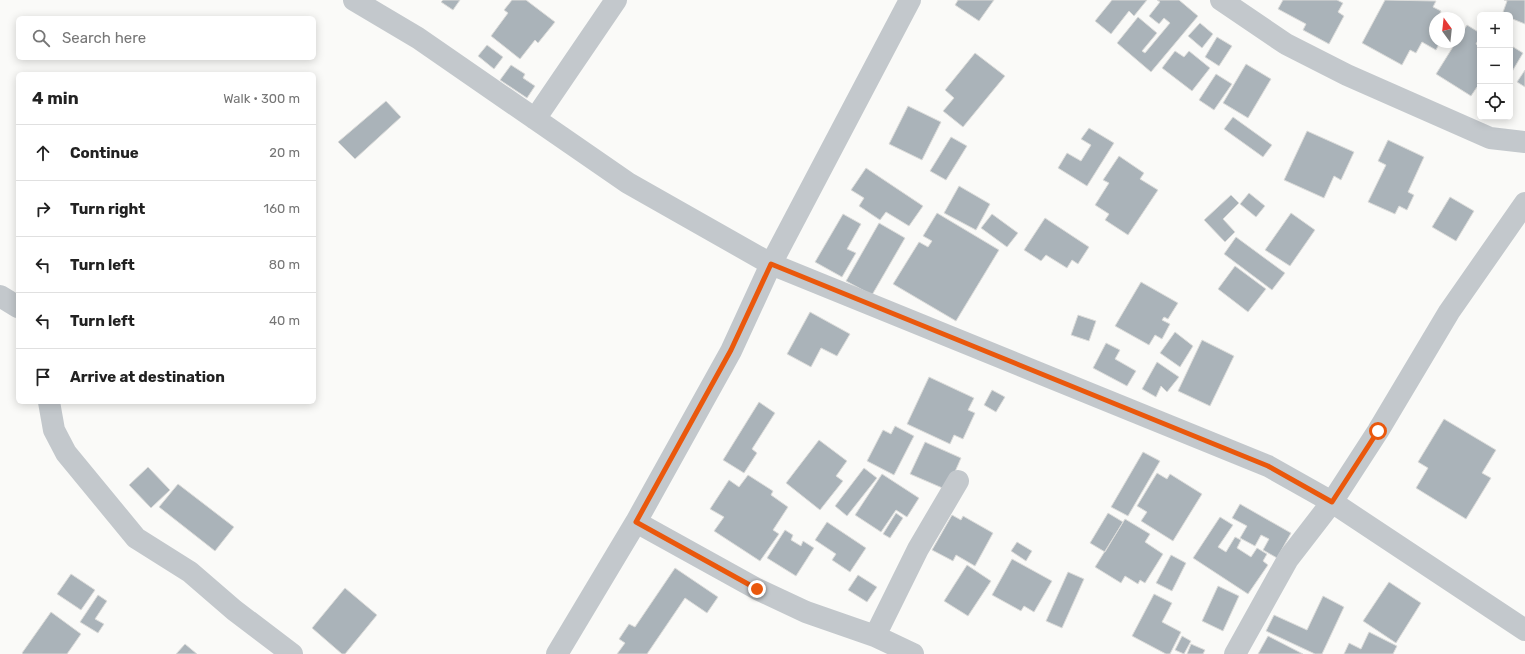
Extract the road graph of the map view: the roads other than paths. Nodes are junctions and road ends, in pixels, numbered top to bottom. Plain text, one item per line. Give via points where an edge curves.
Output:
1 (354, 0) edge
2 (616, 0) edge
3 (910, 0) edge
4 (1221, 0) edge
5 (535, 119) junction
6 (1525, 142) edge
7 (1525, 203) edge
8 (771, 264) junction
9 (0, 296) edge
10 (16, 306) edge
11 (49, 404) edge
12 (958, 481) dead end
13 (1332, 502) junction
14 (636, 522) junction
15 (1525, 630) edge
16 (875, 636) junction
17 (292, 654) edge
18 (557, 654) edge
19 (912, 654) edge
20 (1235, 654) edge

1 - 5 street via 418,38
2 - 5 street
3 - 8 street
4 - 6 street via 1286,44 1346,75 1490,138
5 - 8 street via 628,183
7 - 13 street via 1449,312
8 - 13 street via 1268,466
8 - 14 street via 731,350
9 - 10 street
11 - 17 street via 54,430 66,453 136,538 190,572 234,610
12 - 16 street via 918,549
13 - 15 street
13 - 20 street via 1288,559
14 - 16 street via 757,589 806,612
14 - 18 street
16 - 19 street

